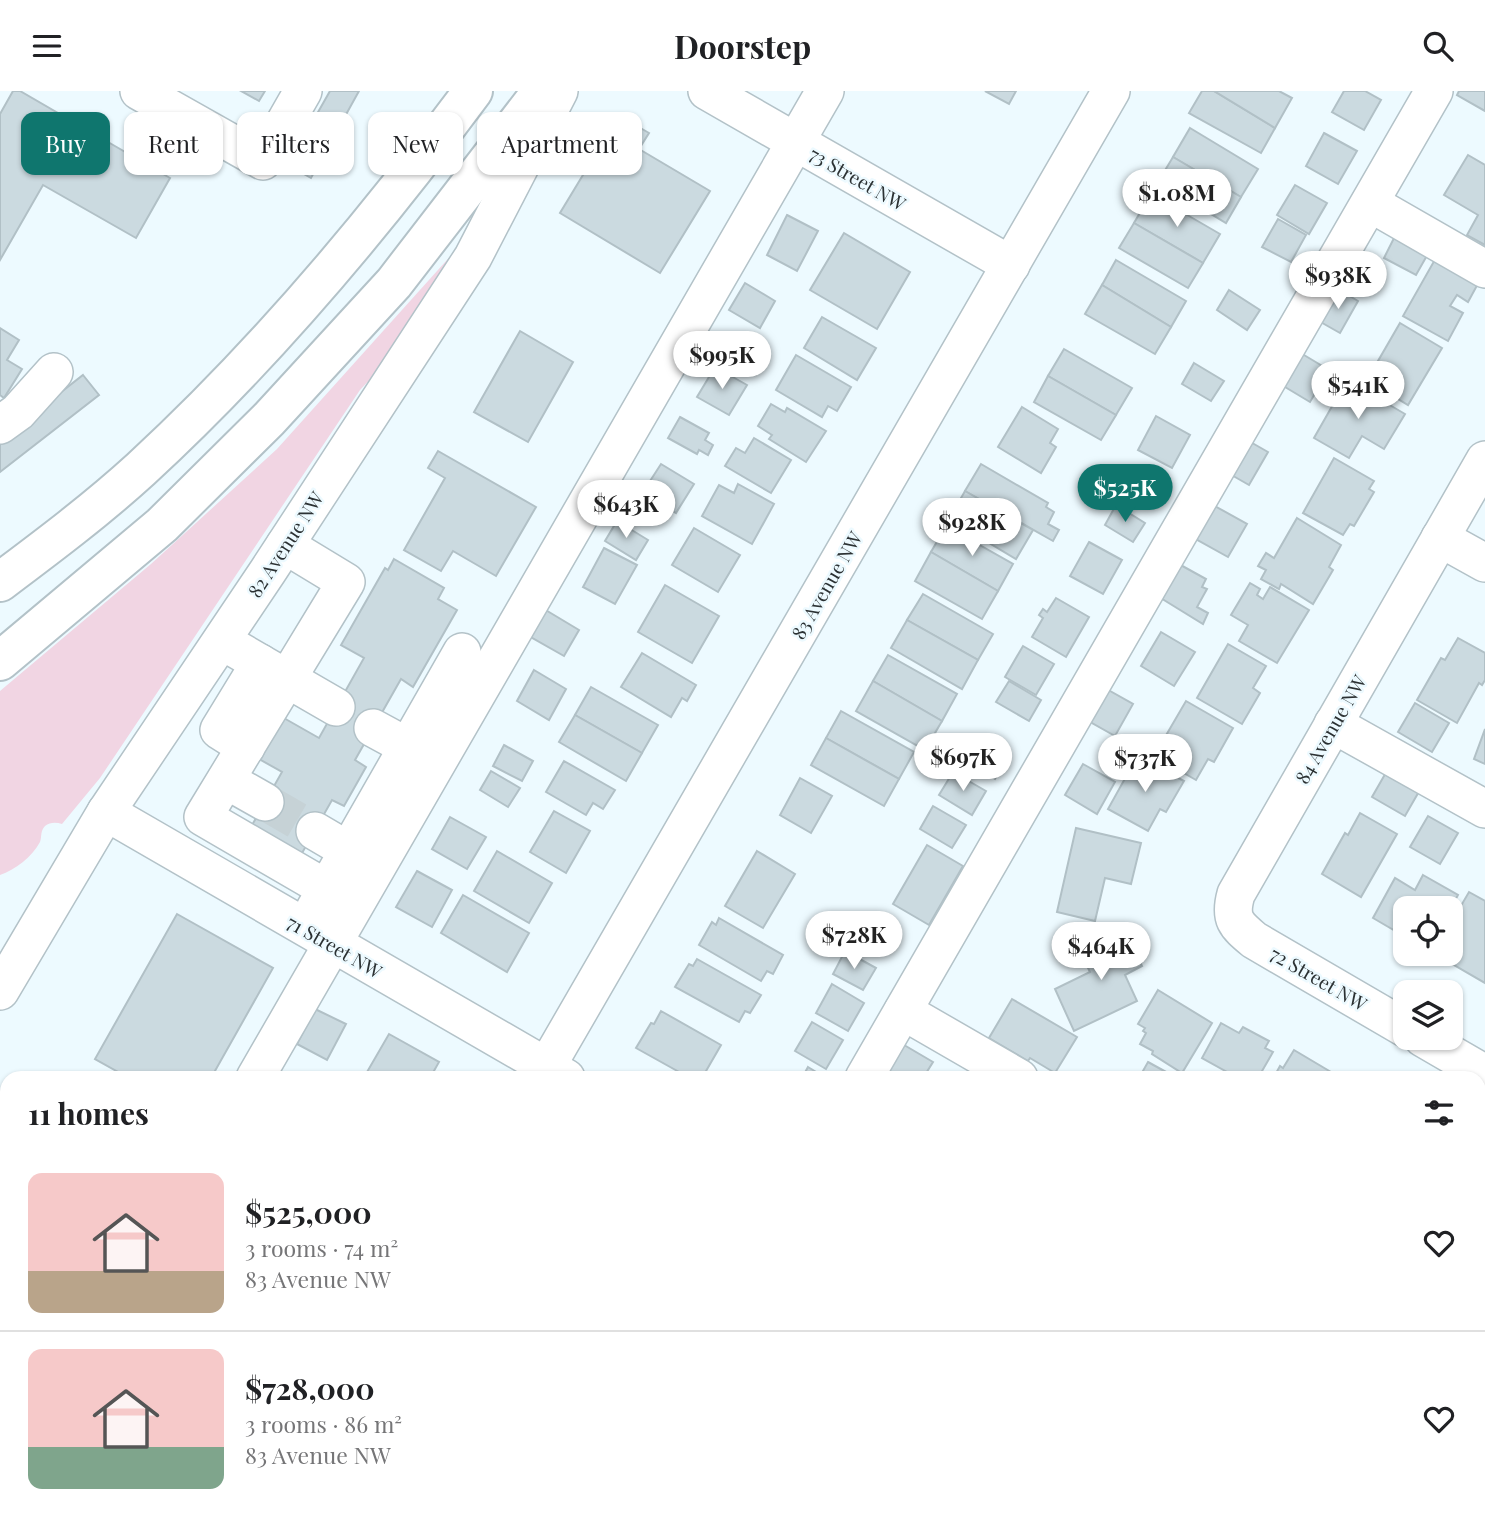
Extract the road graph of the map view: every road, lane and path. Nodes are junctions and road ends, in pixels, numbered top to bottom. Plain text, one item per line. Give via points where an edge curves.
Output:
1 (139, 91) edge
2 (303, 91) edge
3 (472, 91) edge
4 (542, 91) edge
5 (559, 91) edge
6 (707, 91) edge
7 (825, 91) edge
8 (1111, 91) edge
9 (1434, 91) edge
10 (795, 142) junction
11 (1370, 203) junction
12 (1011, 265) junction
13 (1485, 269) edge
14 (54, 372) dead end
15 (0, 425) edge
16 (1485, 460) edge
17 (1440, 538) junction
18 (285, 545) junction
19 (46, 547) junction
20 (0, 563) edge
21 (1485, 563) edge
22 (0, 582) edge
23 (222, 641) junction
24 (462, 652) dead end
25 (0, 661) edge
26 (274, 671) junction
27 (336, 707) dead end
28 (1333, 724) junction
29 (373, 728) dead end
30 (408, 747) junction
31 (226, 780) junction
32 (265, 802) tunnel mouth
33 (1485, 809) edge
34 (106, 812) junction
35 (315, 831) tunnel mouth
36 (349, 851) junction
37 (327, 890) junction
38 (1236, 924) joint
39 (318, 936) junction
40 (0, 991) edge
41 (903, 1011) junction
42 (1393, 1021) edge
43 (1444, 1050) edge
44 (258, 1071) edge
45 (546, 1071) edge
46 (553, 1071) edge
47 (868, 1071) edge
48 (1007, 1071) edge
49 (1480, 1071) edge

1 - 2 street via 263,161
3 - 19 main road via 322,283 211,401 83,519
4 - 25 main road via 394,283 269,419 162,525
5 - 18 street, 82 Avenue NW via 473,257
6 - 10 street, 73 Street NW
7 - 10 street
8 - 12 street, 83 Avenue NW
9 - 11 street
10 - 12 street, 73 Street NW
10 - 39 street
11 - 13 street
11 - 41 street
12 - 46 street, 83 Avenue NW
14 - 15 street
16 - 17 street, 84 Avenue NW
17 - 21 street
17 - 28 street, 84 Avenue NW
18 - 23 street, 82 Avenue NW
18 - 26 street via 346,582
19 - 20 main road
19 - 22 main road
23 - 26 street
23 - 34 street, 82 Avenue NW
24 - 30 street
26 - 27 street
26 - 31 street via 246,747
28 - 33 street
28 - 38 street, 84 Avenue NW via 1236,894 1232,906
29 - 30 street
30 - 36 street
31 - 32 street
31 - 37 street via 202,817
34 - 39 street, 71 Street NW
34 - 40 street, 82 Avenue NW
35 - 36 street
36 - 37 street
37 - 39 street
38 - 42 street, 72 Street NW via 1254,940
39 - 44 street
39 - 45 street, 71 Street NW
41 - 47 street
41 - 48 street
43 - 49 street

